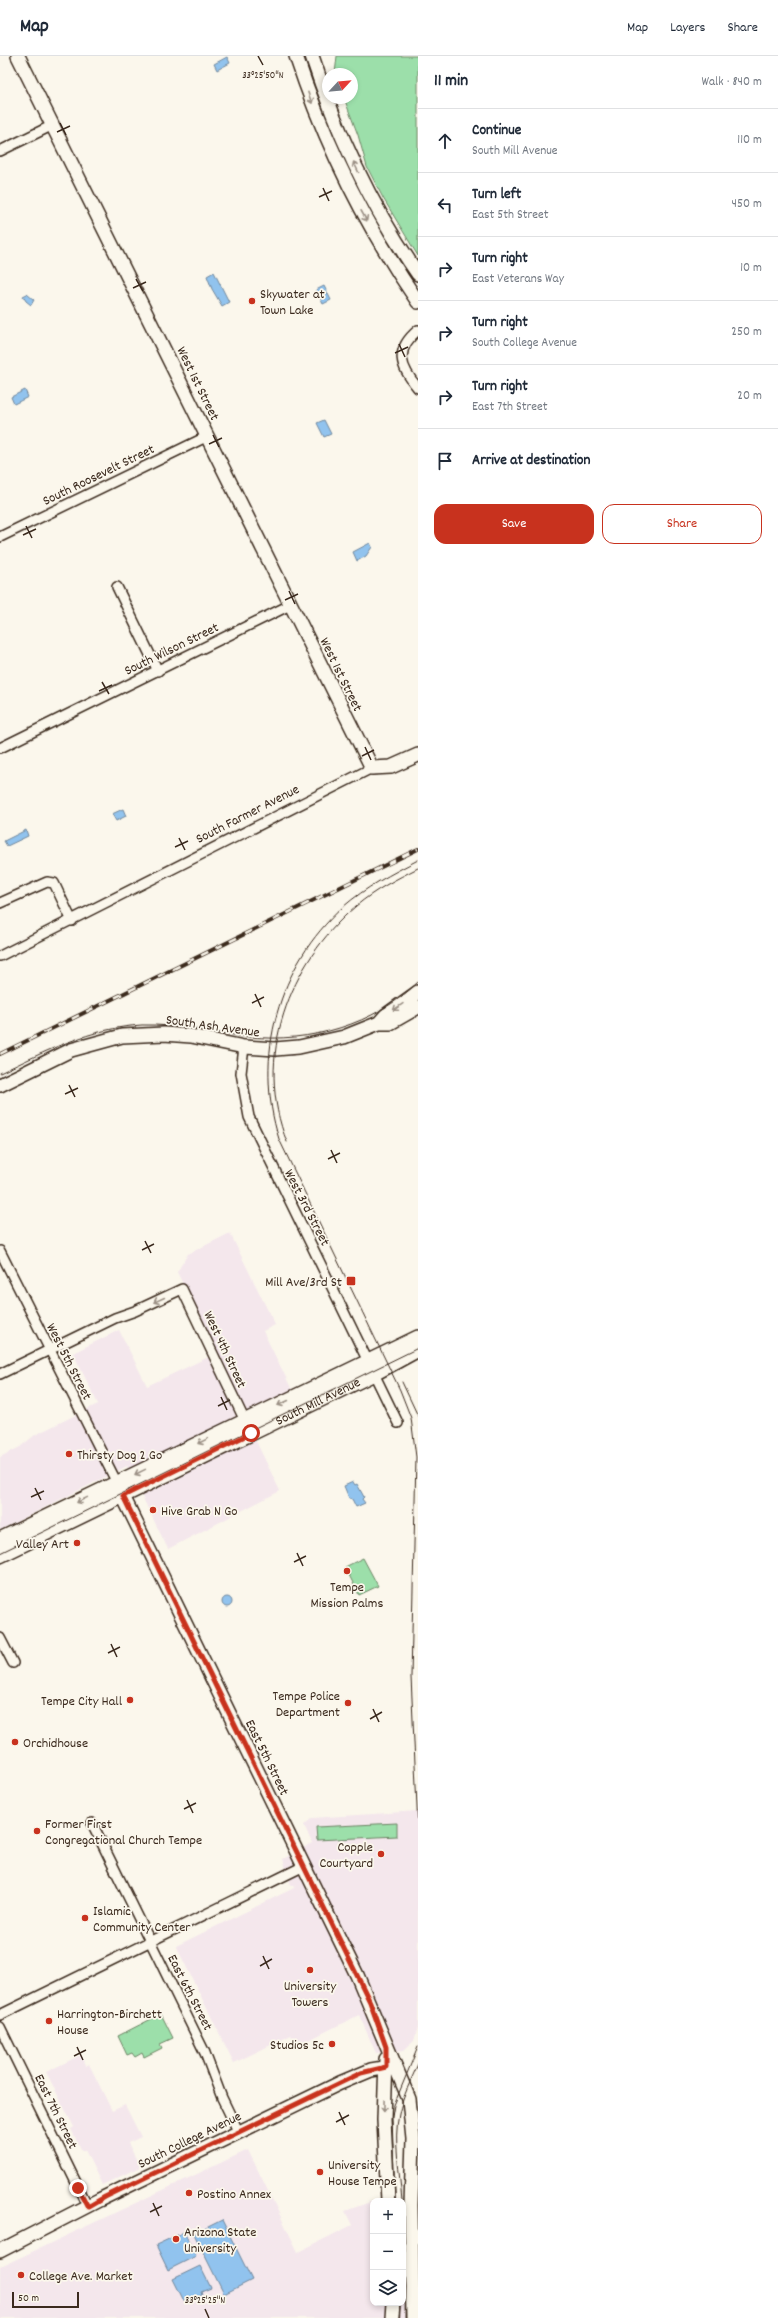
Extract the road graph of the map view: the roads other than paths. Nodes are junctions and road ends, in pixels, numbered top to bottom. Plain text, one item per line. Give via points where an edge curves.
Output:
1 (18, 56) edge
2 (296, 56) edge
3 (312, 56) edge
4 (53, 125) junction
5 (0, 151) edge
6 (418, 274) edge
7 (418, 302) edge
8 (418, 330) edge
9 (418, 388) edge
10 (208, 436) junction
11 (0, 537) edge
12 (118, 587) dead end
13 (290, 605) junction
14 (158, 671) junction
15 (0, 748) edge
16 (418, 755) edge
17 (372, 768) junction
18 (0, 903) edge
19 (72, 921) junction
20 (0, 956) edge
21 (418, 992) edge
22 (418, 1007) edge
23 (379, 1023) junction
24 (244, 1047) junction
25 (0, 1085) edge
26 (0, 1251) edge
27 (418, 1338) edge
28 (418, 1349) edge
29 (49, 1350) junction
30 (372, 1368) junction
31 (0, 1374) edge
32 (245, 1421) junction
33 (398, 1423) dead end
34 (224, 1446) junction
35 (120, 1490) junction
36 (0, 1540) edge
37 (0, 1555) edge
38 (0, 1638) edge
39 (13, 1663) dead end
40 (92, 1823) dead end
41 (304, 1866) junction
42 (150, 1942) junction
43 (0, 2015) edge
44 (0, 2027) edge
45 (390, 2066) junction
46 (239, 2133) junction
47 (388, 2198) edge
48 (88, 2207) junction
49 (0, 2251) edge
50 (393, 2306) edge
51 (392, 2318) edge
52 (413, 2318) edge

1 - 4 street, West 1st Street
2 -> 7 street via 328,144 356,201 388,258
6 -> 3 street via 364,183 330,108
4 - 5 street
4 - 10 street, West 1st Street
8 - 9 street via 407,341 402,358 404,368
10 - 11 street, South Roosevelt Street
10 - 13 street, West 1st Street
12 - 14 street
13 - 14 street, South Wilson Street
13 - 17 street, West 1st Street
14 - 15 street, South Wilson Street
16 - 17 street, South Farmer Avenue via 391,767
17 - 19 street, South Farmer Avenue
18 - 19 street via 46,882 54,883
19 - 20 street, South Farmer Avenue
21 -> 23 street, South Ash Avenue
22 - 23 street, South Ash Avenue via 390,1023
23 - 24 street, South Ash Avenue via 344,1037 308,1046 275,1049
24 - 25 street, South Ash Avenue via 191,1036 122,1036 71,1050
24 - 30 street, West 3rd Street via 241,1073 249,1117
26 - 29 street, West 5th Street
27 - 30 main road, South Mill Avenue
28 - 30 main road, South Mill Avenue
29 - 31 street
32 -> 29 street, West 4th Street via 182,1289
29 - 35 street, West 5th Street
30 -> 32 main road, South Mill Avenue
30 - 33 street, West 3rd Street
30 - 34 main road, South Mill Avenue
32 - 34 main road via 244,1429 228,1438
32 -> 35 main road, South Mill Avenue
34 - 35 main road, South Mill Avenue
35 -> 36 main road, South Mill Avenue
35 - 37 main road, South Mill Avenue
35 - 41 street, East 5th Street
38 - 39 street
40 - 42 street, East 6th Street
41 - 42 street
41 - 45 street, East 5th Street via 370,2002
42 - 43 street
42 - 46 street, East 6th Street via 205,2053
44 - 48 street, East 7th Street
45 - 46 street, South College Avenue via 361,2073
45 -> 47 street, East 5th Street via 384,2120
45 - 52 street via 409,2099 412,2126
46 - 48 street, South College Avenue
48 - 49 street, South College Avenue
50 - 51 street

